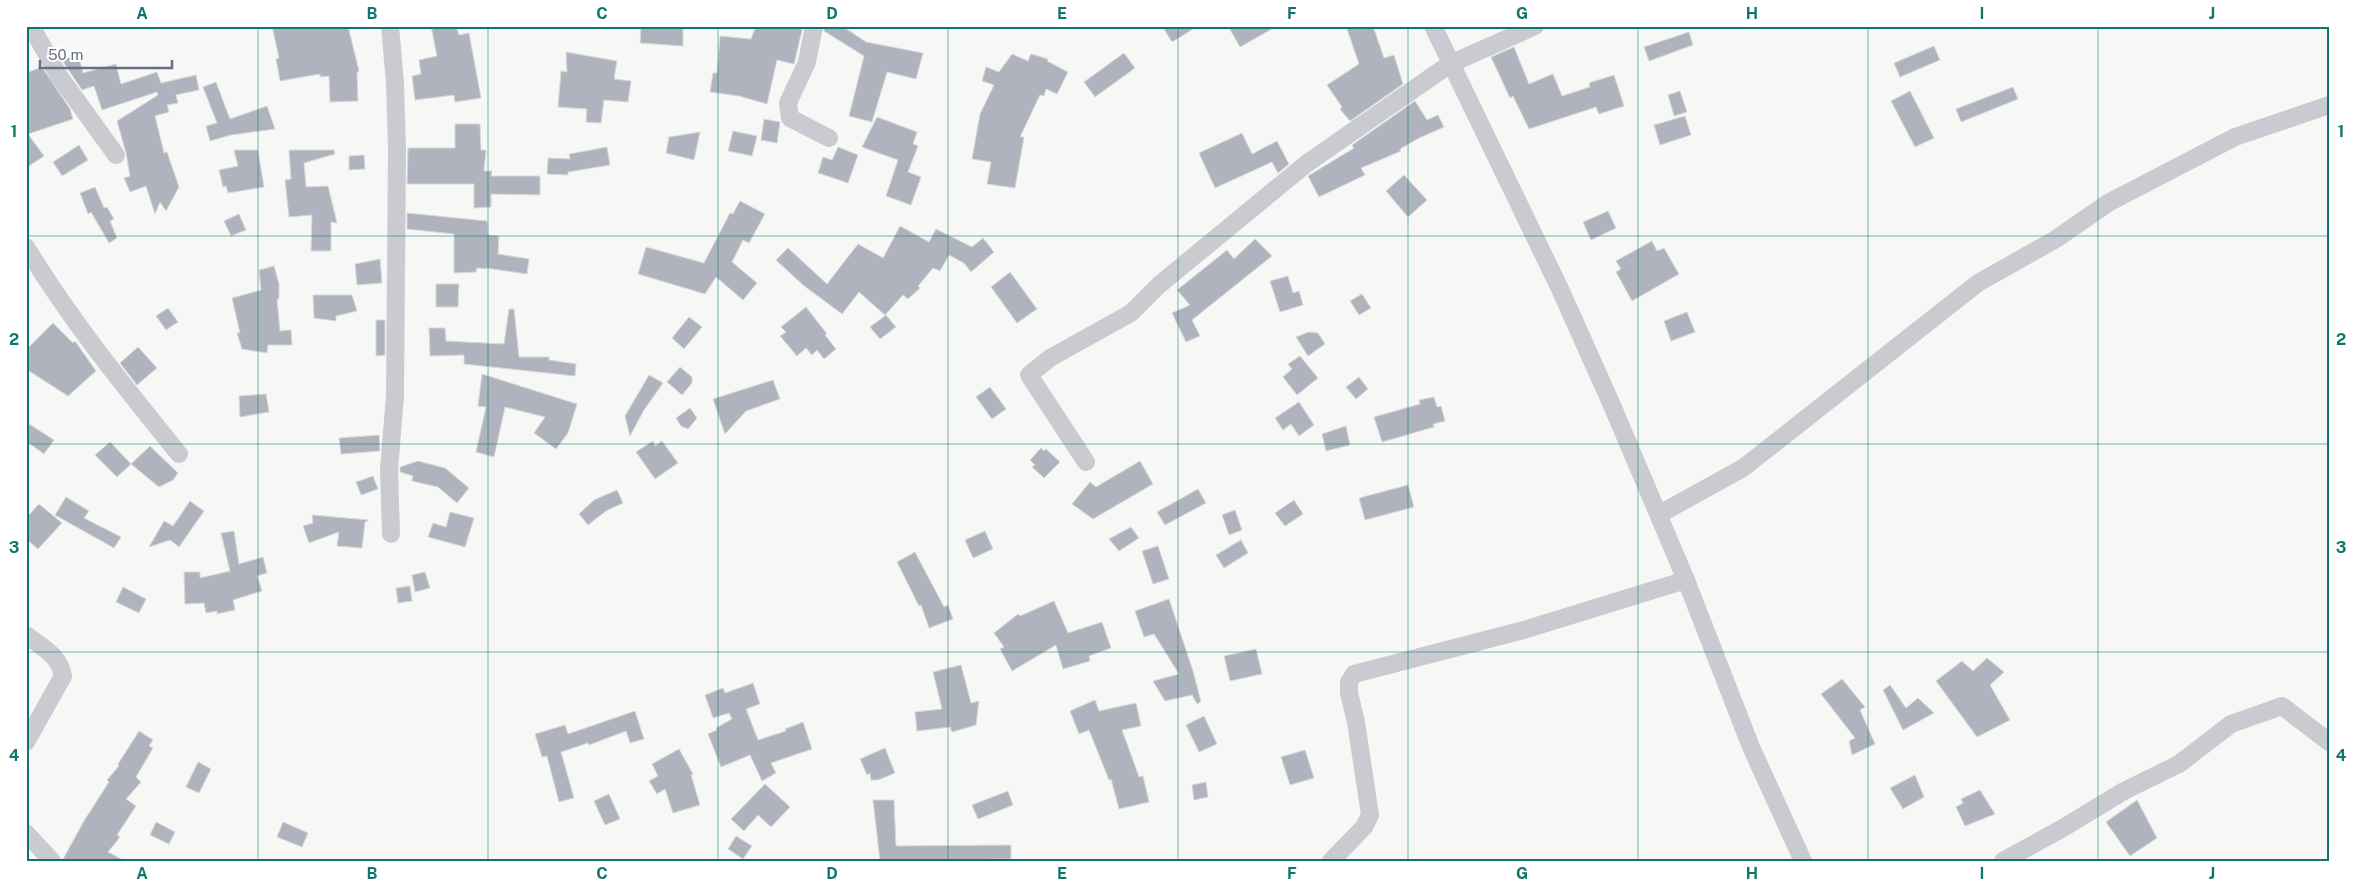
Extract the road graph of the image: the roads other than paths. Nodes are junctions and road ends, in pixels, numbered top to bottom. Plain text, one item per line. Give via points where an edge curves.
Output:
1 (32, 26) edge
2 (390, 26) edge
3 (814, 26) edge
4 (1433, 26) edge
5 (1536, 26) edge
6 (1450, 64) junction
7 (2329, 105) edge
8 (829, 138) dead end
9 (116, 154) dead end
10 (26, 247) edge
11 (178, 454) dead end
12 (1086, 462) dead end
13 (1667, 510) dead end
14 (392, 534) dead end
15 (1686, 580) junction
16 (26, 635) edge
17 (26, 742) edge
18 (2329, 742) edge
19 (26, 833) edge
20 (52, 861) edge
21 (1331, 861) edge
22 (1803, 861) edge
23 (2003, 861) edge

1 - 9 street via 59,76
2 - 14 street via 397,149 395,396 389,470
3 - 8 street via 807,62 788,109 790,118
4 - 6 street
5 - 6 street
6 - 12 street via 1306,164 1131,313 1050,358 1028,375
6 - 15 street via 1560,289
7 - 13 street via 2235,138 2108,203 2056,239 1978,283 1743,468
10 - 11 street via 57,297
15 - 21 street via 1524,630 1354,674 1349,682 1349,693 1370,815 1364,827
15 - 22 street via 1751,747
16 - 17 street via 52,654 61,666 63,676
18 - 23 street via 2282,706 2231,724 2179,764 2124,791
19 - 20 street

